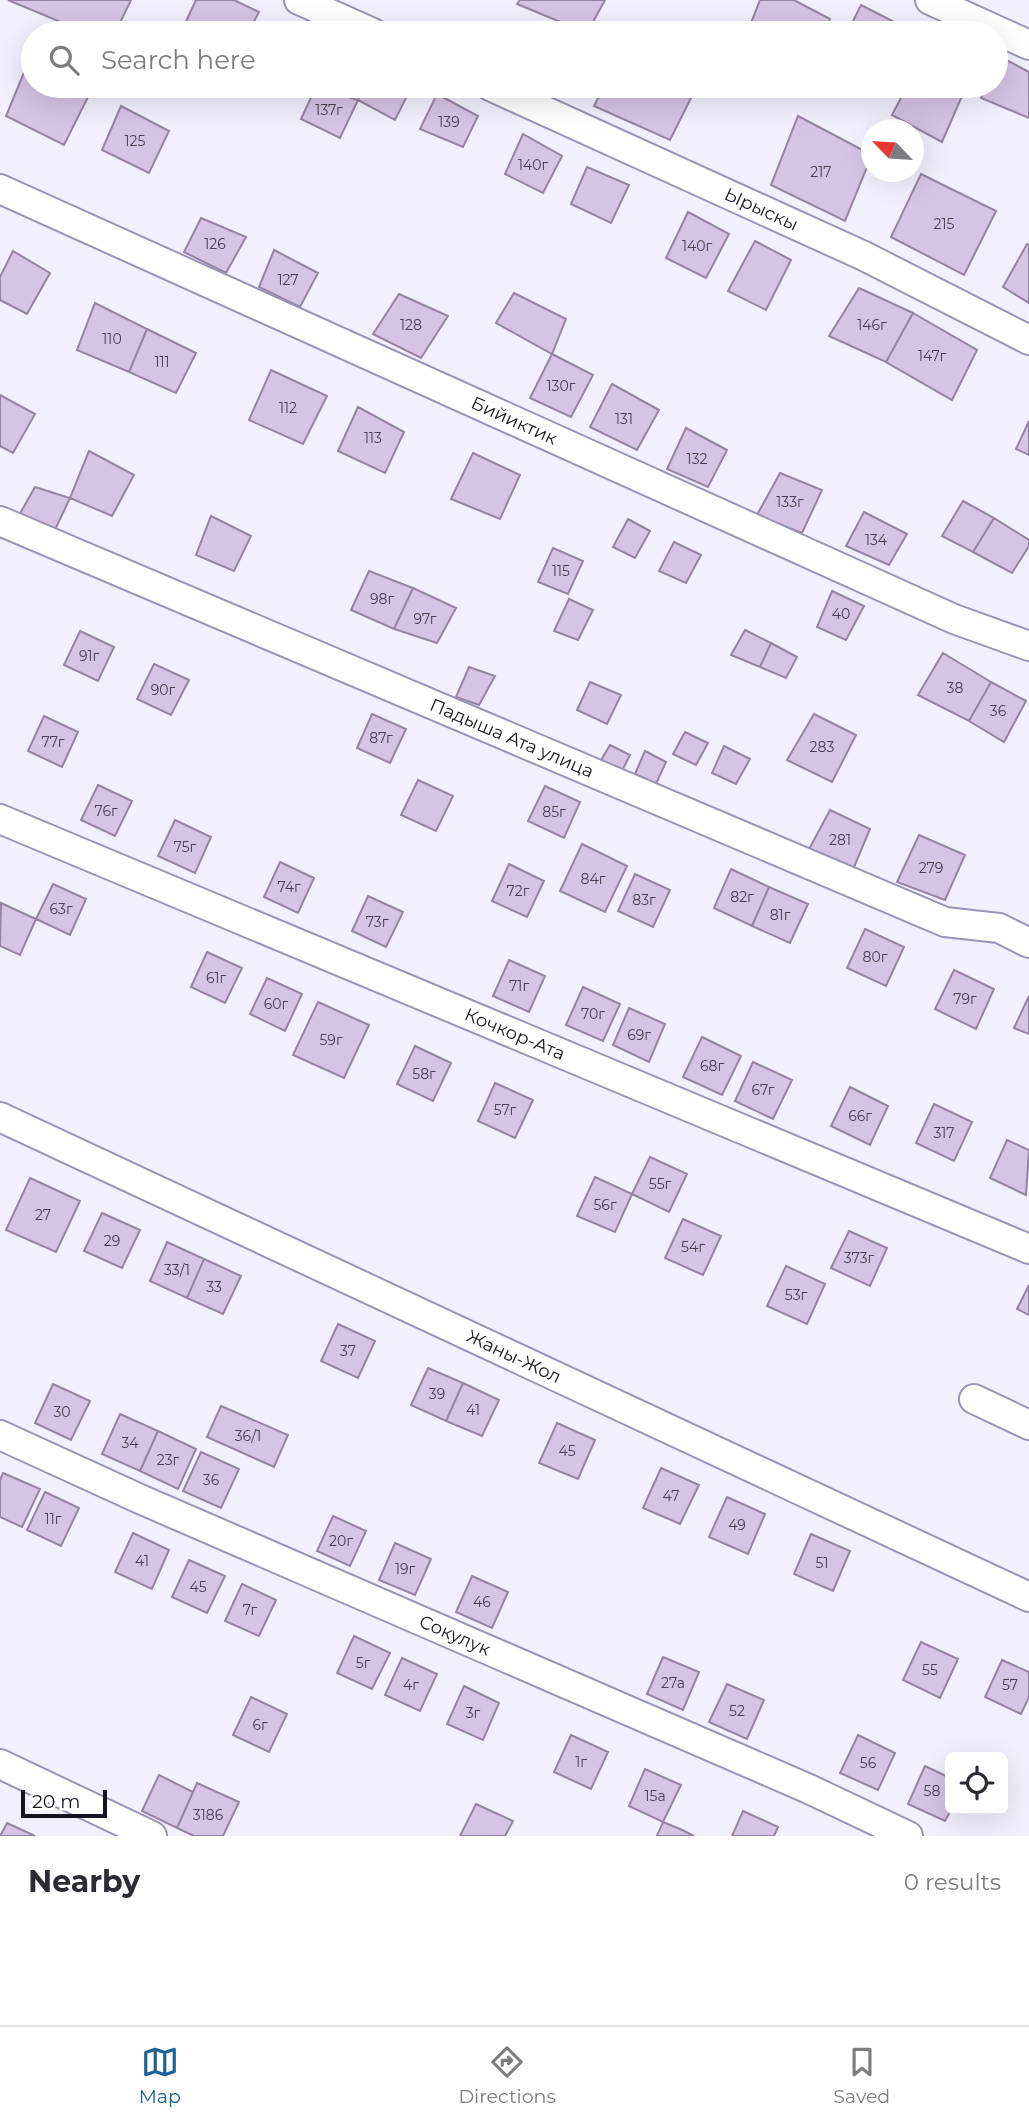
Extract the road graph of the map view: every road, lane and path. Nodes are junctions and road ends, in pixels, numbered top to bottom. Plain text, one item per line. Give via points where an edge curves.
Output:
1 (299, 0) edge
2 (930, 0) edge
3 (346, 21) edge
4 (976, 21) edge
5 (1008, 35) edge
6 (1029, 45) edge
7 (516, 98) edge
8 (0, 189) edge
9 (1029, 340) edge
10 (0, 521) edge
11 (1029, 646) edge
12 (0, 818) edge
13 (1029, 943) edge
14 (0, 1117) edge
15 (1029, 1249) edge
16 (974, 1399) dead end
17 (1029, 1425) edge
18 (0, 1434) edge
19 (1029, 1597) edge
20 (0, 1764) edge
21 (152, 1836) edge
22 (908, 1836) edge

1 - 3 street
2 - 4 street
5 - 6 street
7 - 9 street, Ырыскы via 864,256
8 - 11 street, Бийиктик via 954,619
10 - 13 street, Падыша Ата улица via 945,922 999,928
12 - 15 street, Кочкор-Ата
14 - 19 street, Жаны-Жол
16 - 17 street
18 - 22 street, Сокулук
20 - 21 street

